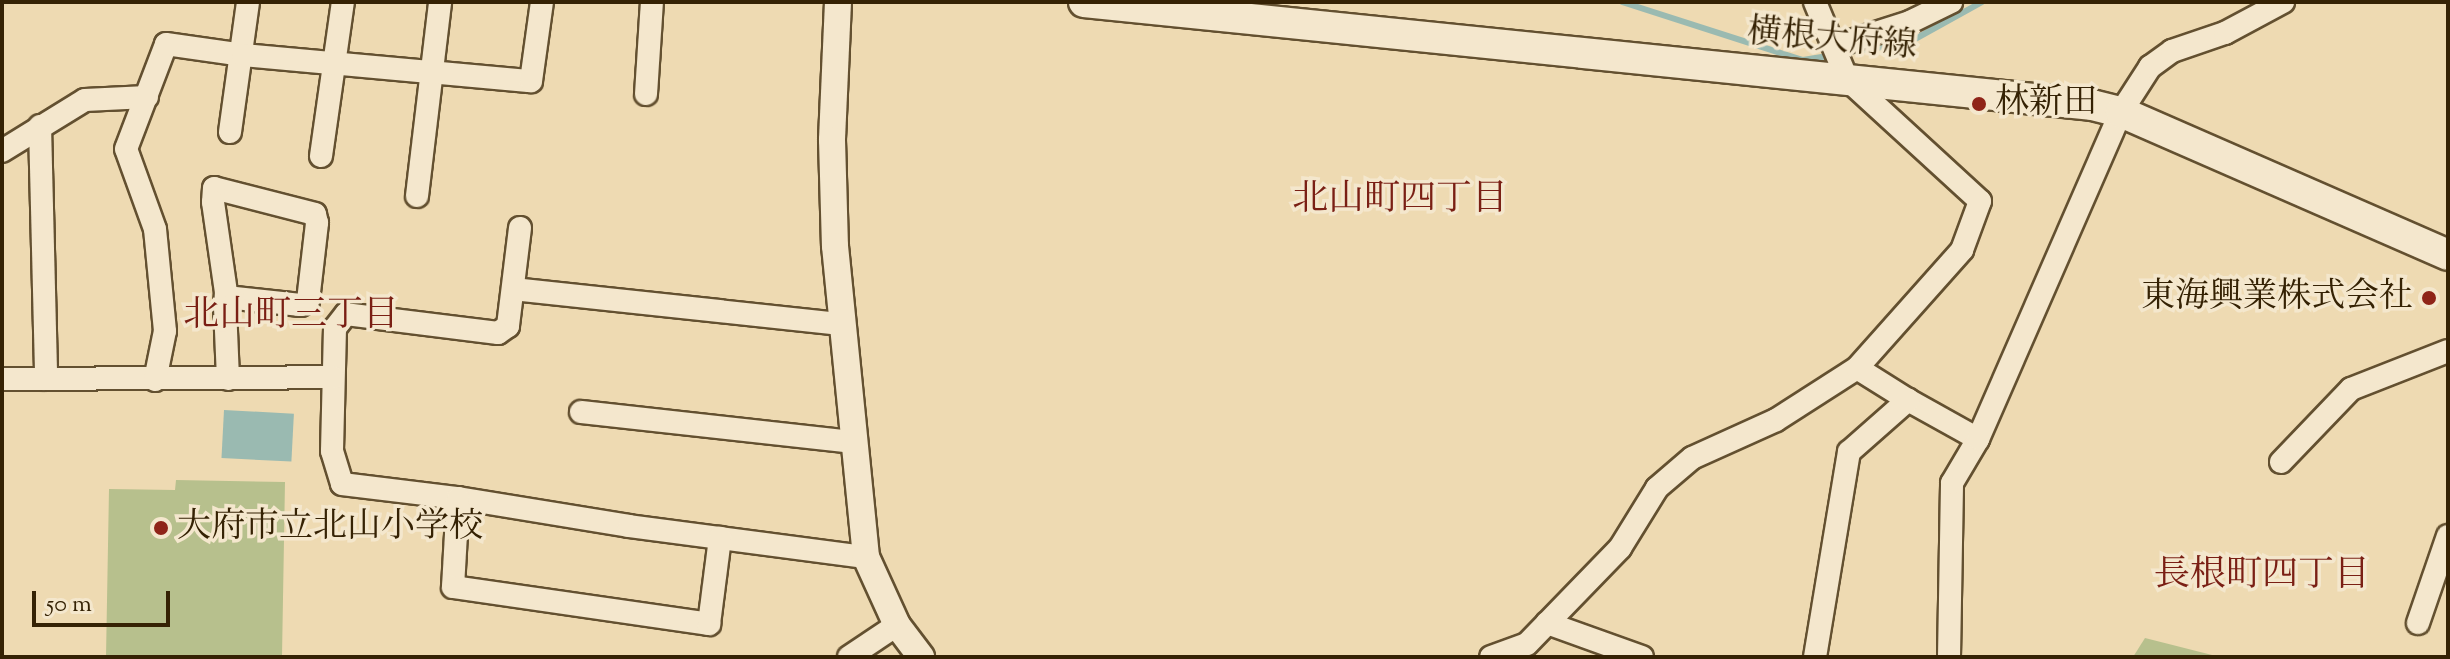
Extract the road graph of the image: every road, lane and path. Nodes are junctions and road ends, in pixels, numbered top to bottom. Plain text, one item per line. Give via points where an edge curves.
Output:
1 (248, 2) edge
2 (343, 2) edge
3 (440, 2) edge
4 (542, 2) edge
5 (652, 2) edge
6 (838, 2) edge
7 (1084, 2) edge
8 (1815, 2) edge
9 (1951, 2) edge
10 (2283, 2) edge
11 (1835, 46) junction
12 (243, 55) junction
13 (332, 63) junction
14 (430, 73) junction
15 (1847, 79) junction
16 (646, 94) dead end
17 (147, 97) junction
18 (2121, 112) junction
19 (40, 126) junction
20 (230, 132) dead end
21 (2, 151) edge
22 (321, 156) dead end
23 (417, 196) dead end
24 (520, 228) dead end
25 (2448, 255) edge
26 (513, 289) junction
27 (226, 297) junction
28 (841, 324) junction
29 (2448, 351) edge
30 (1857, 368) junction
31 (333, 377) junction
32 (2, 379) edge
33 (46, 379) junction
34 (228, 379) junction
35 (155, 380) junction
36 (1908, 400) junction
37 (581, 412) dead end
38 (1978, 439) junction
39 (854, 442) junction
40 (2281, 462) dead end
41 (458, 498) junction
42 (2448, 536) edge
43 (720, 538) junction
44 (866, 557) junction
45 (1547, 623) junction
46 (2418, 623) dead end
47 (897, 625) junction
48 (849, 657) edge
49 (921, 657) edge
50 (1491, 657) edge
51 (1642, 657) edge
52 (1815, 657) edge
53 (1949, 657) edge

1 - 12 street
2 - 13 street
3 - 14 street
4 - 14 street via 531,81
5 - 16 street
6 - 28 street via 832,140
7 - 15 main road, 横根大府線
8 - 11 street
9 - 11 street via 1910,22
10 - 18 street via 2225,33 2172,51 2150,67
11 - 15 street
12 - 13 street
12 - 17 street via 166,44
12 - 20 street
13 - 14 street
13 - 22 street
14 - 23 street
15 - 18 main road, 横根大府線
15 - 30 street via 1980,201 1962,250
17 - 19 street via 85,100
17 - 35 street via 126,149 155,229 165,331
18 - 25 main road, 横根大府線
18 - 38 street
19 - 21 street
19 - 33 street
24 - 26 street
26 - 28 street
26 - 31 street via 508,326 498,333 346,314 335,328
27 - 27 street via 214,188 315,214 308,301 301,305
27 - 34 street
28 - 39 street
29 - 40 street via 2351,389
30 - 36 street
30 - 45 street via 1776,420 1692,458 1657,488 1620,548
31 - 34 street
31 - 41 street via 332,451 342,484
32 - 33 street
33 - 35 street
34 - 35 street
36 - 38 street
36 - 52 street via 1849,452
37 - 39 street
38 - 53 street via 1952,483
39 - 44 street
41 - 43 street
41 - 43 street via 453,587 709,624
42 - 46 street
43 - 44 street
44 - 47 street
45 - 50 street via 1527,644
45 - 51 street
47 - 48 street
47 - 49 street

